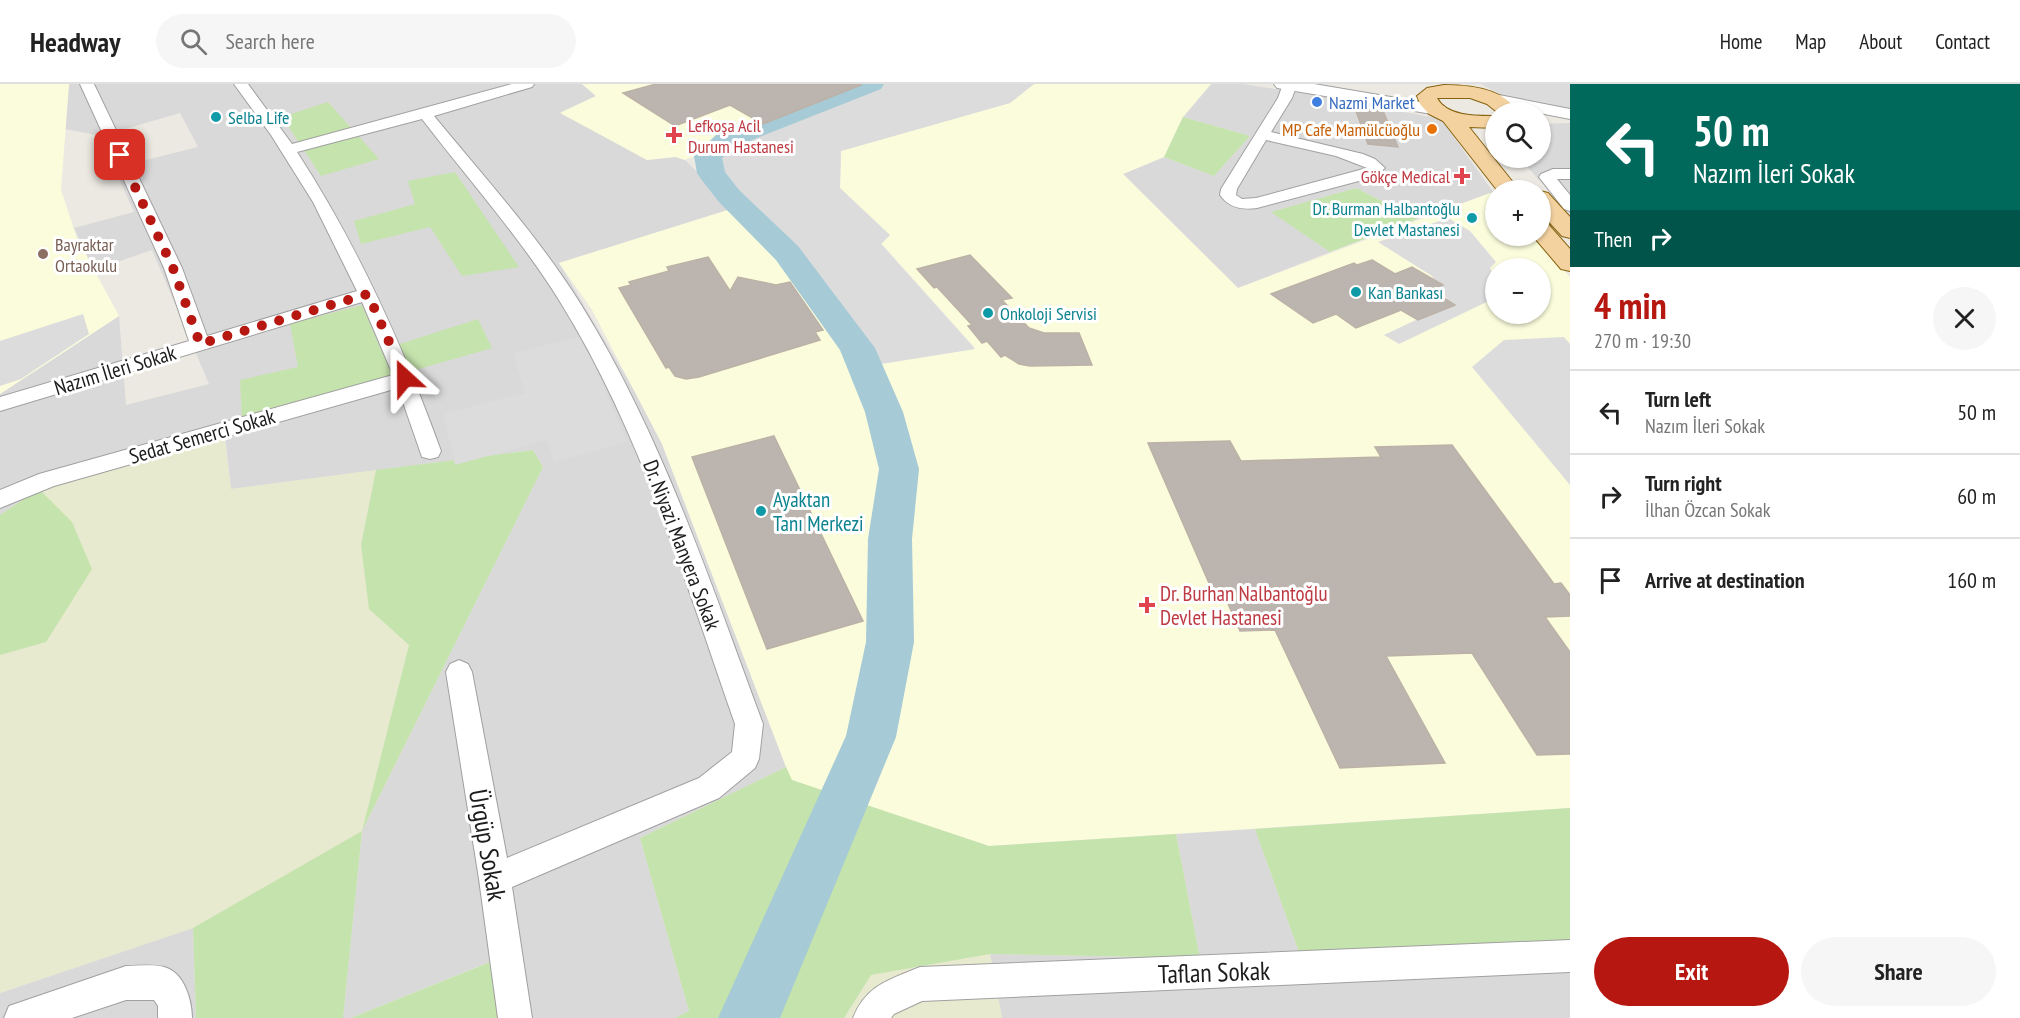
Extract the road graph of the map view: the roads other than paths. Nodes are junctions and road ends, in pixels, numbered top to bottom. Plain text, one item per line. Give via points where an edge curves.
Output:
1 (87, 84) edge
2 (241, 84) edge
3 (526, 84) edge
4 (1288, 84) edge
5 (1470, 84) edge
6 (1439, 98) edge
7 (1493, 102) edge
8 (1495, 102) edge
9 (1551, 113) edge
10 (425, 114) junction
11 (1551, 115) edge
12 (1570, 116) edge
13 (1485, 122) edge
14 (1263, 135) junction
15 (288, 150) junction
16 (1512, 168) edge
17 (1570, 174) edge
18 (1500, 180) edge
19 (1524, 180) edge
20 (1570, 206) edge
21 (1551, 210) edge
22 (1570, 231) edge
23 (1551, 242) edge
24 (1570, 264) edge
25 (368, 294) junction
26 (200, 344) junction
27 (405, 378) junction
28 (0, 404) edge
29 (430, 451) dead end
30 (0, 499) edge
31 (459, 672) dead end
32 (495, 879) junction
33 (1570, 956) edge
34 (21, 1018) edge
35 (175, 1018) edge
36 (515, 1018) edge
37 (870, 1018) edge

1 - 26 street via 173,268
2 - 15 street
3 - 10 street
4 - 6 street
4 - 14 street
5 - 8 main road
6 - 7 main road via 1463,90
6 - 13 main road via 1474,122
6 - 18 main road
9 - 12 street
10 - 15 street
10 - 32 street, Dr. Niyazi Manyera Sokak via 539,256 585,327 660,481 749,724 745,759 709,788
11 - 12 street
14 - 14 street via 1358,157 1377,168 1368,174 1253,204 1239,203 1230,199 1229,189
15 - 25 street via 321,201
16 - 19 main road
17 - 20 street via 1547,177
21 - 22 main road
23 - 24 main road
25 - 26 street, Nazım İleri Sokak
25 - 27 street
26 - 28 street, Nazım İleri Sokak
27 - 29 street
27 - 30 street, Sedat Semerci Sokak via 47,480
31 - 32 street, Ürgüp Sokak
32 - 36 street, Ürgüp Sokak
33 - 37 street, Taflan Sokak via 920,984 882,1002
34 - 35 street via 126,983 163,983 175,1003

